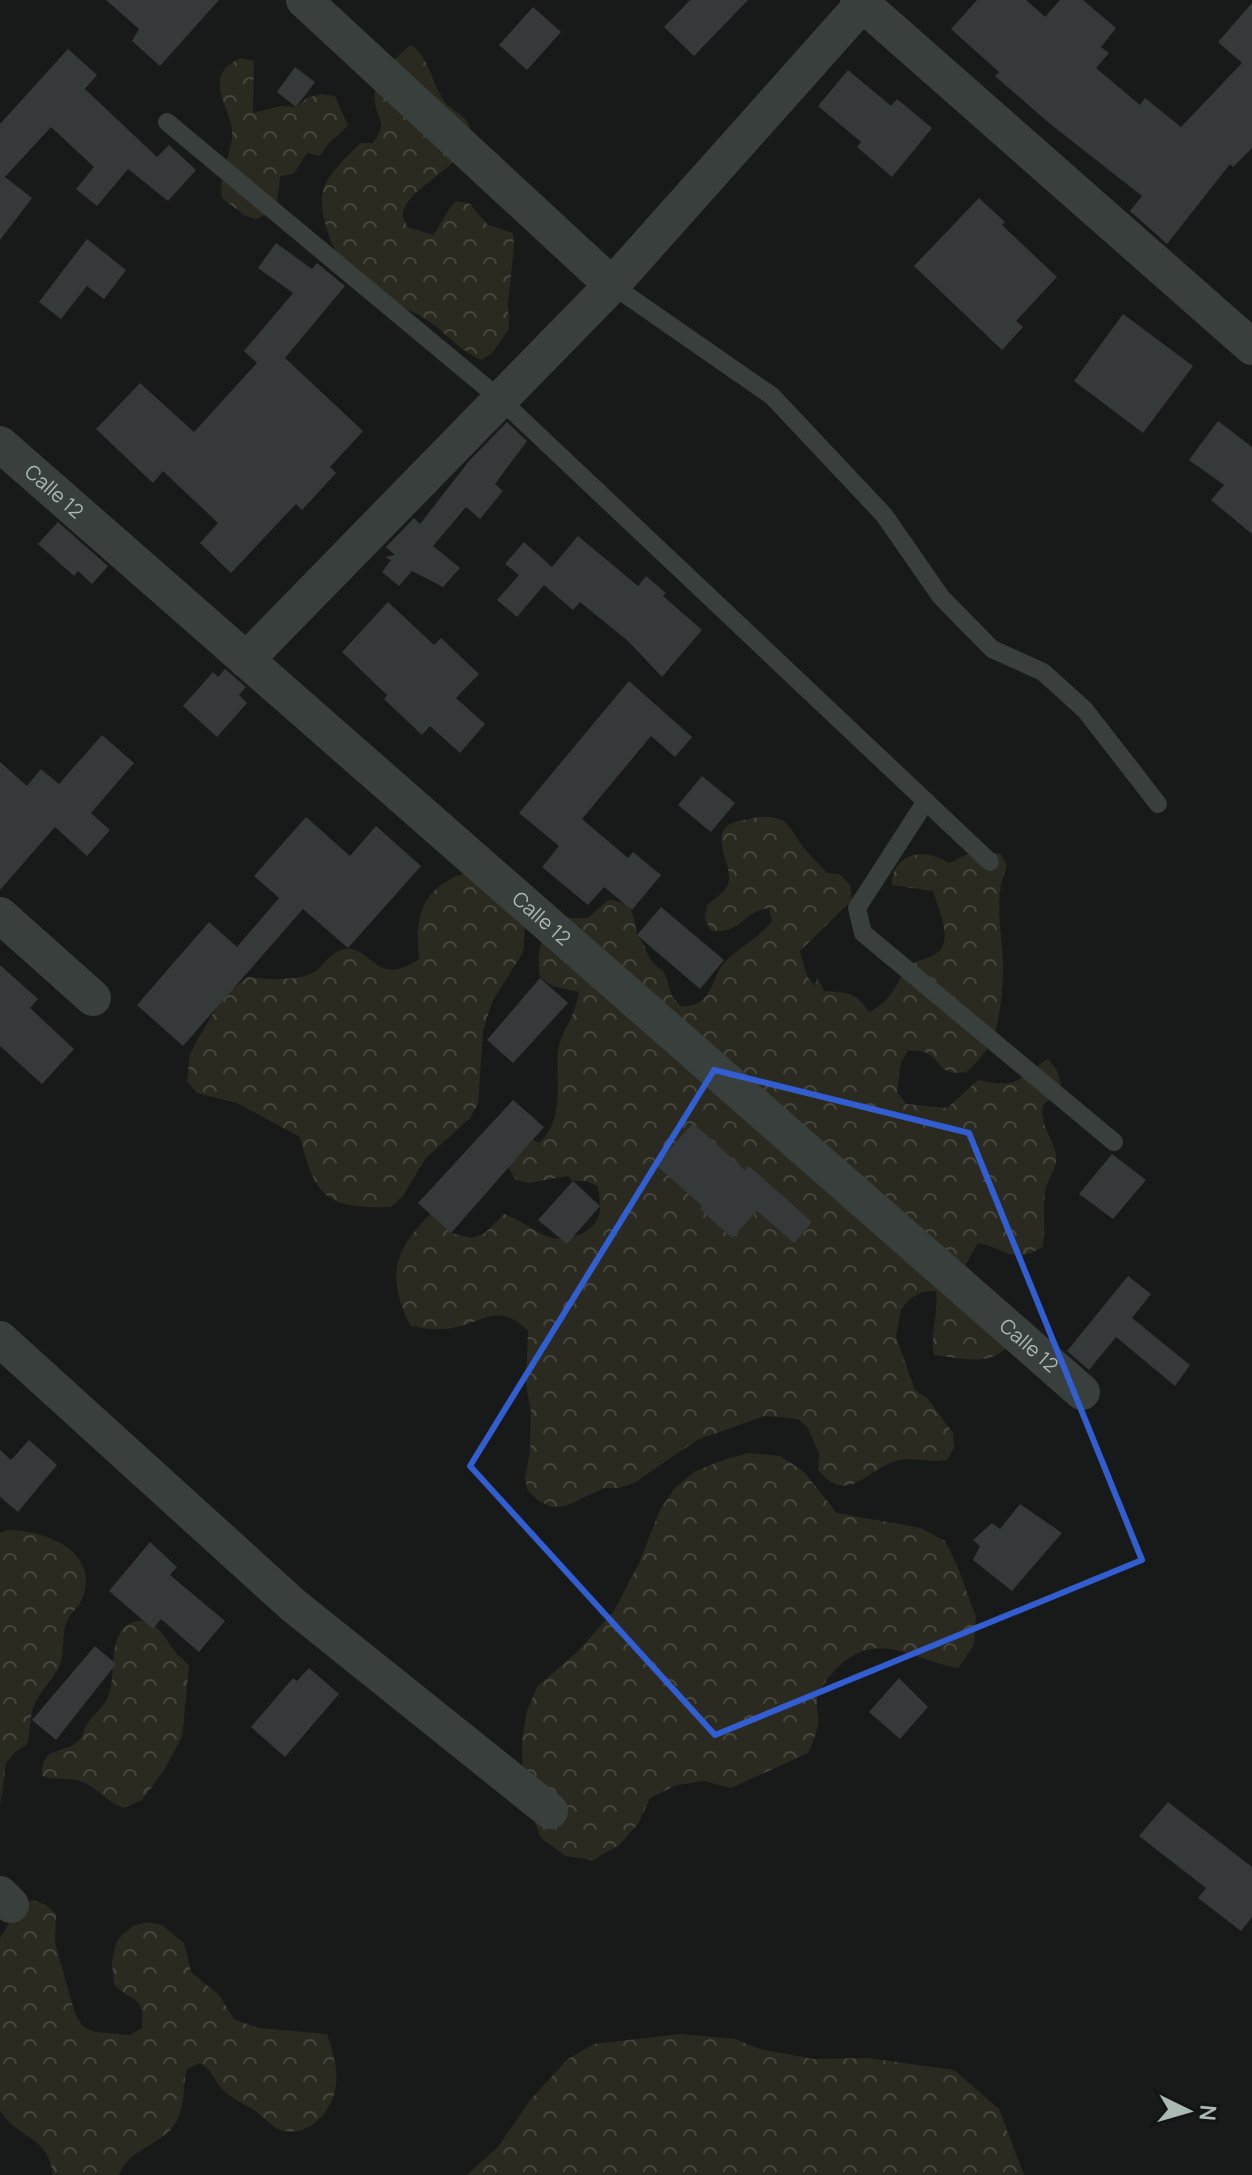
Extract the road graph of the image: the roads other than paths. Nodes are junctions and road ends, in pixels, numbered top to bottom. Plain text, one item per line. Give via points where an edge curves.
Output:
1 (304, 0) edge
2 (863, 1) edge
3 (167, 122) dead end
4 (612, 285) junction
5 (1252, 347) edge
6 (500, 399) junction
7 (0, 444) edge
8 (246, 660) junction
9 (926, 801) junction
10 (1158, 804) dead end
11 (990, 862) dead end
12 (0, 915) edge
13 (93, 998) dead end
14 (1114, 1142) dead end
15 (0, 1339) edge
16 (1082, 1392) dead end
17 (550, 1811) dead end

1 - 4 street
2 - 4 street
2 - 5 street
3 - 6 lane
4 - 6 street
4 - 10 lane via 772,396 884,515 941,597 992,649 1043,672 1085,710
6 - 8 street
6 - 9 lane
7 - 8 street, Calle 12
8 - 16 street, Calle 12
9 - 11 lane
9 - 14 lane via 857,908 863,933
12 - 13 street
15 - 17 street via 293,1605

